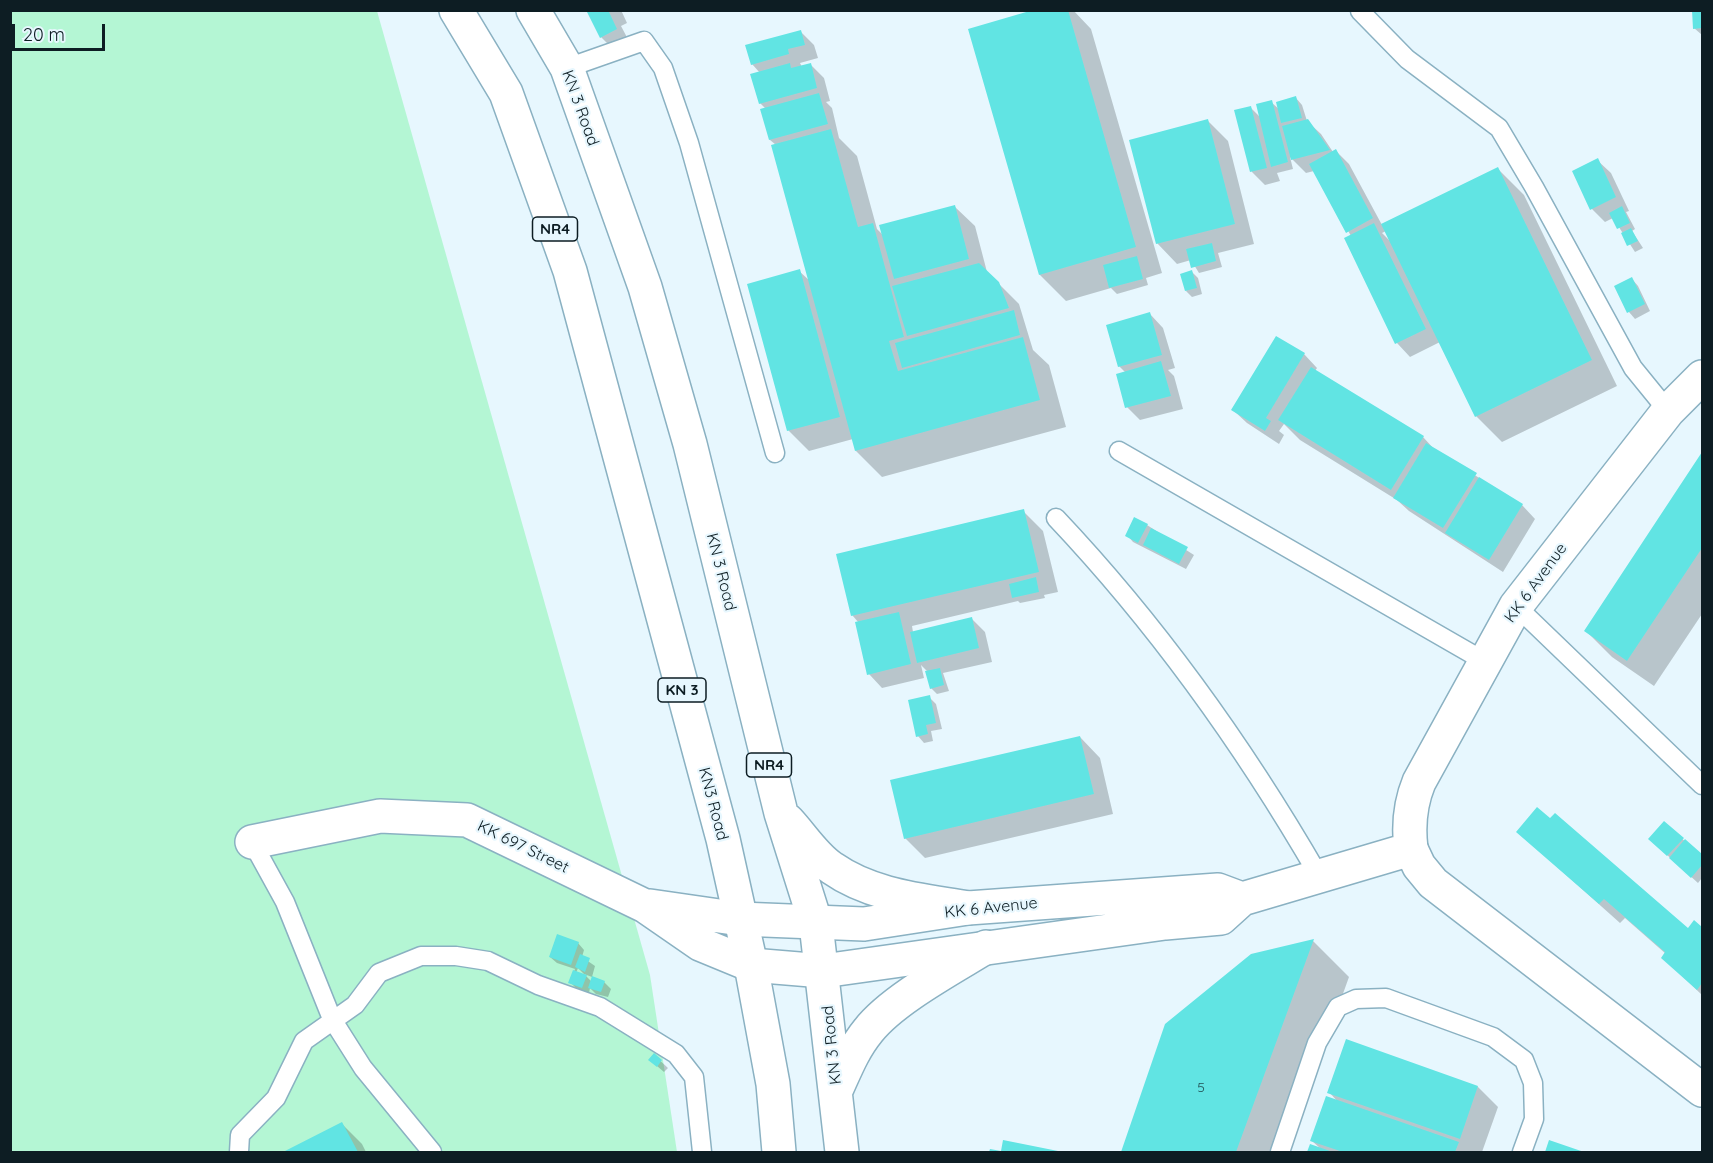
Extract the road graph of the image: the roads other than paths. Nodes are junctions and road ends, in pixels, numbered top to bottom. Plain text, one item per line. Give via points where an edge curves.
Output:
1 (456, 10) edge
2 (533, 10) edge
3 (1360, 10) edge
4 (567, 68) junction
5 (1702, 377) edge
6 (1668, 411) junction
7 (1119, 451) dead end
8 (775, 453) dead end
9 (622, 461) joint
10 (1056, 518) dead end
11 (1515, 606) junction
12 (1484, 661) junction
13 (1702, 785) edge
14 (781, 813) junction
15 (252, 842) joint
16 (1411, 849) junction
17 (1319, 876) junction
18 (1242, 899) junction
19 (645, 906) junction
20 (968, 908) junction
21 (740, 919) junction
22 (816, 924) junction
23 (986, 947) junction
24 (751, 965) junction
25 (823, 971) junction
26 (332, 1019) junction
27 (837, 1088) junction
28 (1702, 1090) edge
29 (239, 1152) edge
30 (432, 1152) edge
31 (702, 1152) edge
32 (779, 1152) edge
33 (842, 1152) edge
34 (1280, 1152) edge
35 (1522, 1152) edge

1 - 9 main road, NR4 via 506,93 570,271
2 - 4 main road, KN 3 Road / NR4
3 - 6 lane via 1407,58 1499,128 1633,368
4 - 8 lane via 644,41 663,68 689,143
4 - 14 main road, KN 3 Road / NR4 via 645,287 690,444
5 - 6 main road, KK 6 Avenue
6 - 11 main road, KK 6 Avenue
7 - 12 lane
9 - 21 main road, KN3 Road / KN 3 via 723,839
10 - 17 lane via 1103,567 1193,680 1271,793
11 - 12 main road, KK 6 Avenue
11 - 13 lane
12 - 16 main road, KK 6 Avenue via 1412,799
14 - 20 main road via 831,868 861,884 889,895
14 - 22 main road, KN 3 Road / NR4
15 - 19 main road, KK 697 Street via 380,816 467,819
15 - 26 lane via 285,902
16 - 17 main road
16 - 28 main road, KK 6 Avenue via 1433,884
17 - 18 main road
18 - 20 main road, KK 6 Avenue via 1218,890
18 - 23 main road via 1221,918
19 - 21 main road, KK 697 Street
19 - 24 main road, KK 697 Street via 700,944
20 - 22 main road, KK 6 Avenue via 864,924
21 - 22 main road, KK 6 Avenue
21 - 24 main road, KN3 Road / KN 3
22 - 25 main road, KN 3 Road / NR4
23 - 25 main road
23 - 27 main road via 908,997 870,1029 853,1052
24 - 25 main road, KK 697 Street
24 - 32 main road, KN3 Road via 773,1084
25 - 27 main road, KN 3 Road / NR4
26 - 29 lane via 304,1041 276,1098 240,1135
26 - 30 lane via 363,1068
26 - 31 lane via 355,1005 379,973 421,956 488,961 538,986 600,1007 676,1054 694,1077
27 - 33 main road, KN 3 Road / NR4
34 - 35 lane via 1317,1043 1338,1007 1356,999 1386,998 1492,1036 1524,1060 1533,1083 1534,1119

